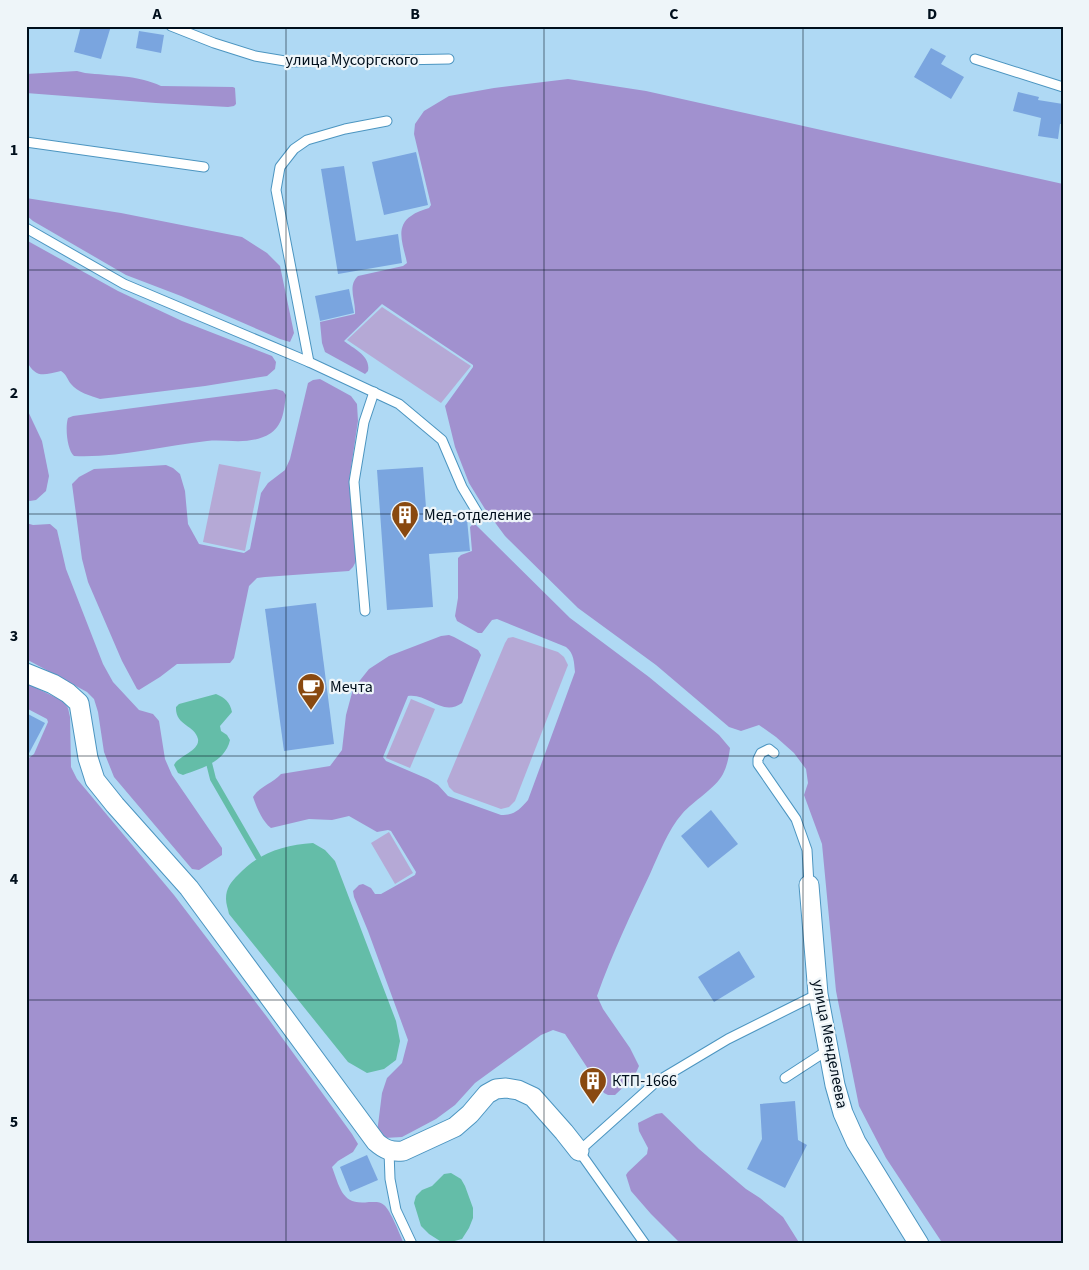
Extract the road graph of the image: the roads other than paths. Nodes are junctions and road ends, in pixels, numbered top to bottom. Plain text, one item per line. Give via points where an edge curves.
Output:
1 (171, 26) edge
2 (974, 58) dead end
3 (449, 59) dead end
4 (1063, 87) edge
5 (387, 121) dead end
6 (26, 142) edge
7 (204, 167) dead end
8 (26, 228) edge
9 (309, 362) junction
10 (374, 392) junction
11 (480, 517) dead end
12 (365, 611) dead end
13 (26, 673) edge
14 (774, 753) dead end
15 (808, 885) joint
16 (818, 994) junction
17 (828, 1050) junction
18 (785, 1078) dead end
19 (389, 1151) junction
20 (579, 1151) junction
21 (412, 1244) edge
22 (645, 1244) edge
23 (919, 1244) edge

1 - 3 lane, улица Мусоргского via 255,56 291,62
2 - 4 lane
5 - 9 lane via 345,128 307,140 294,149 280,167 276,190
6 - 7 lane
8 - 9 lane via 124,284
9 - 10 lane
10 - 11 lane via 399,404 442,440 462,487
10 - 12 lane via 364,422 354,482
13 - 19 street via 53,684 78,703 95,780 189,888 370,1135
14 - 15 lane via 765,750 758,764 796,819 807,850
15 - 16 street, улица Менделеева
16 - 17 street, улица Менделеева
16 - 20 lane via 728,1039 656,1082
17 - 18 lane
17 - 23 street, улица Менделеева via 835,1086 853,1135
19 - 20 street via 403,1151 455,1127 487,1094 506,1088 533,1097
19 - 21 lane via 396,1210
20 - 22 lane

